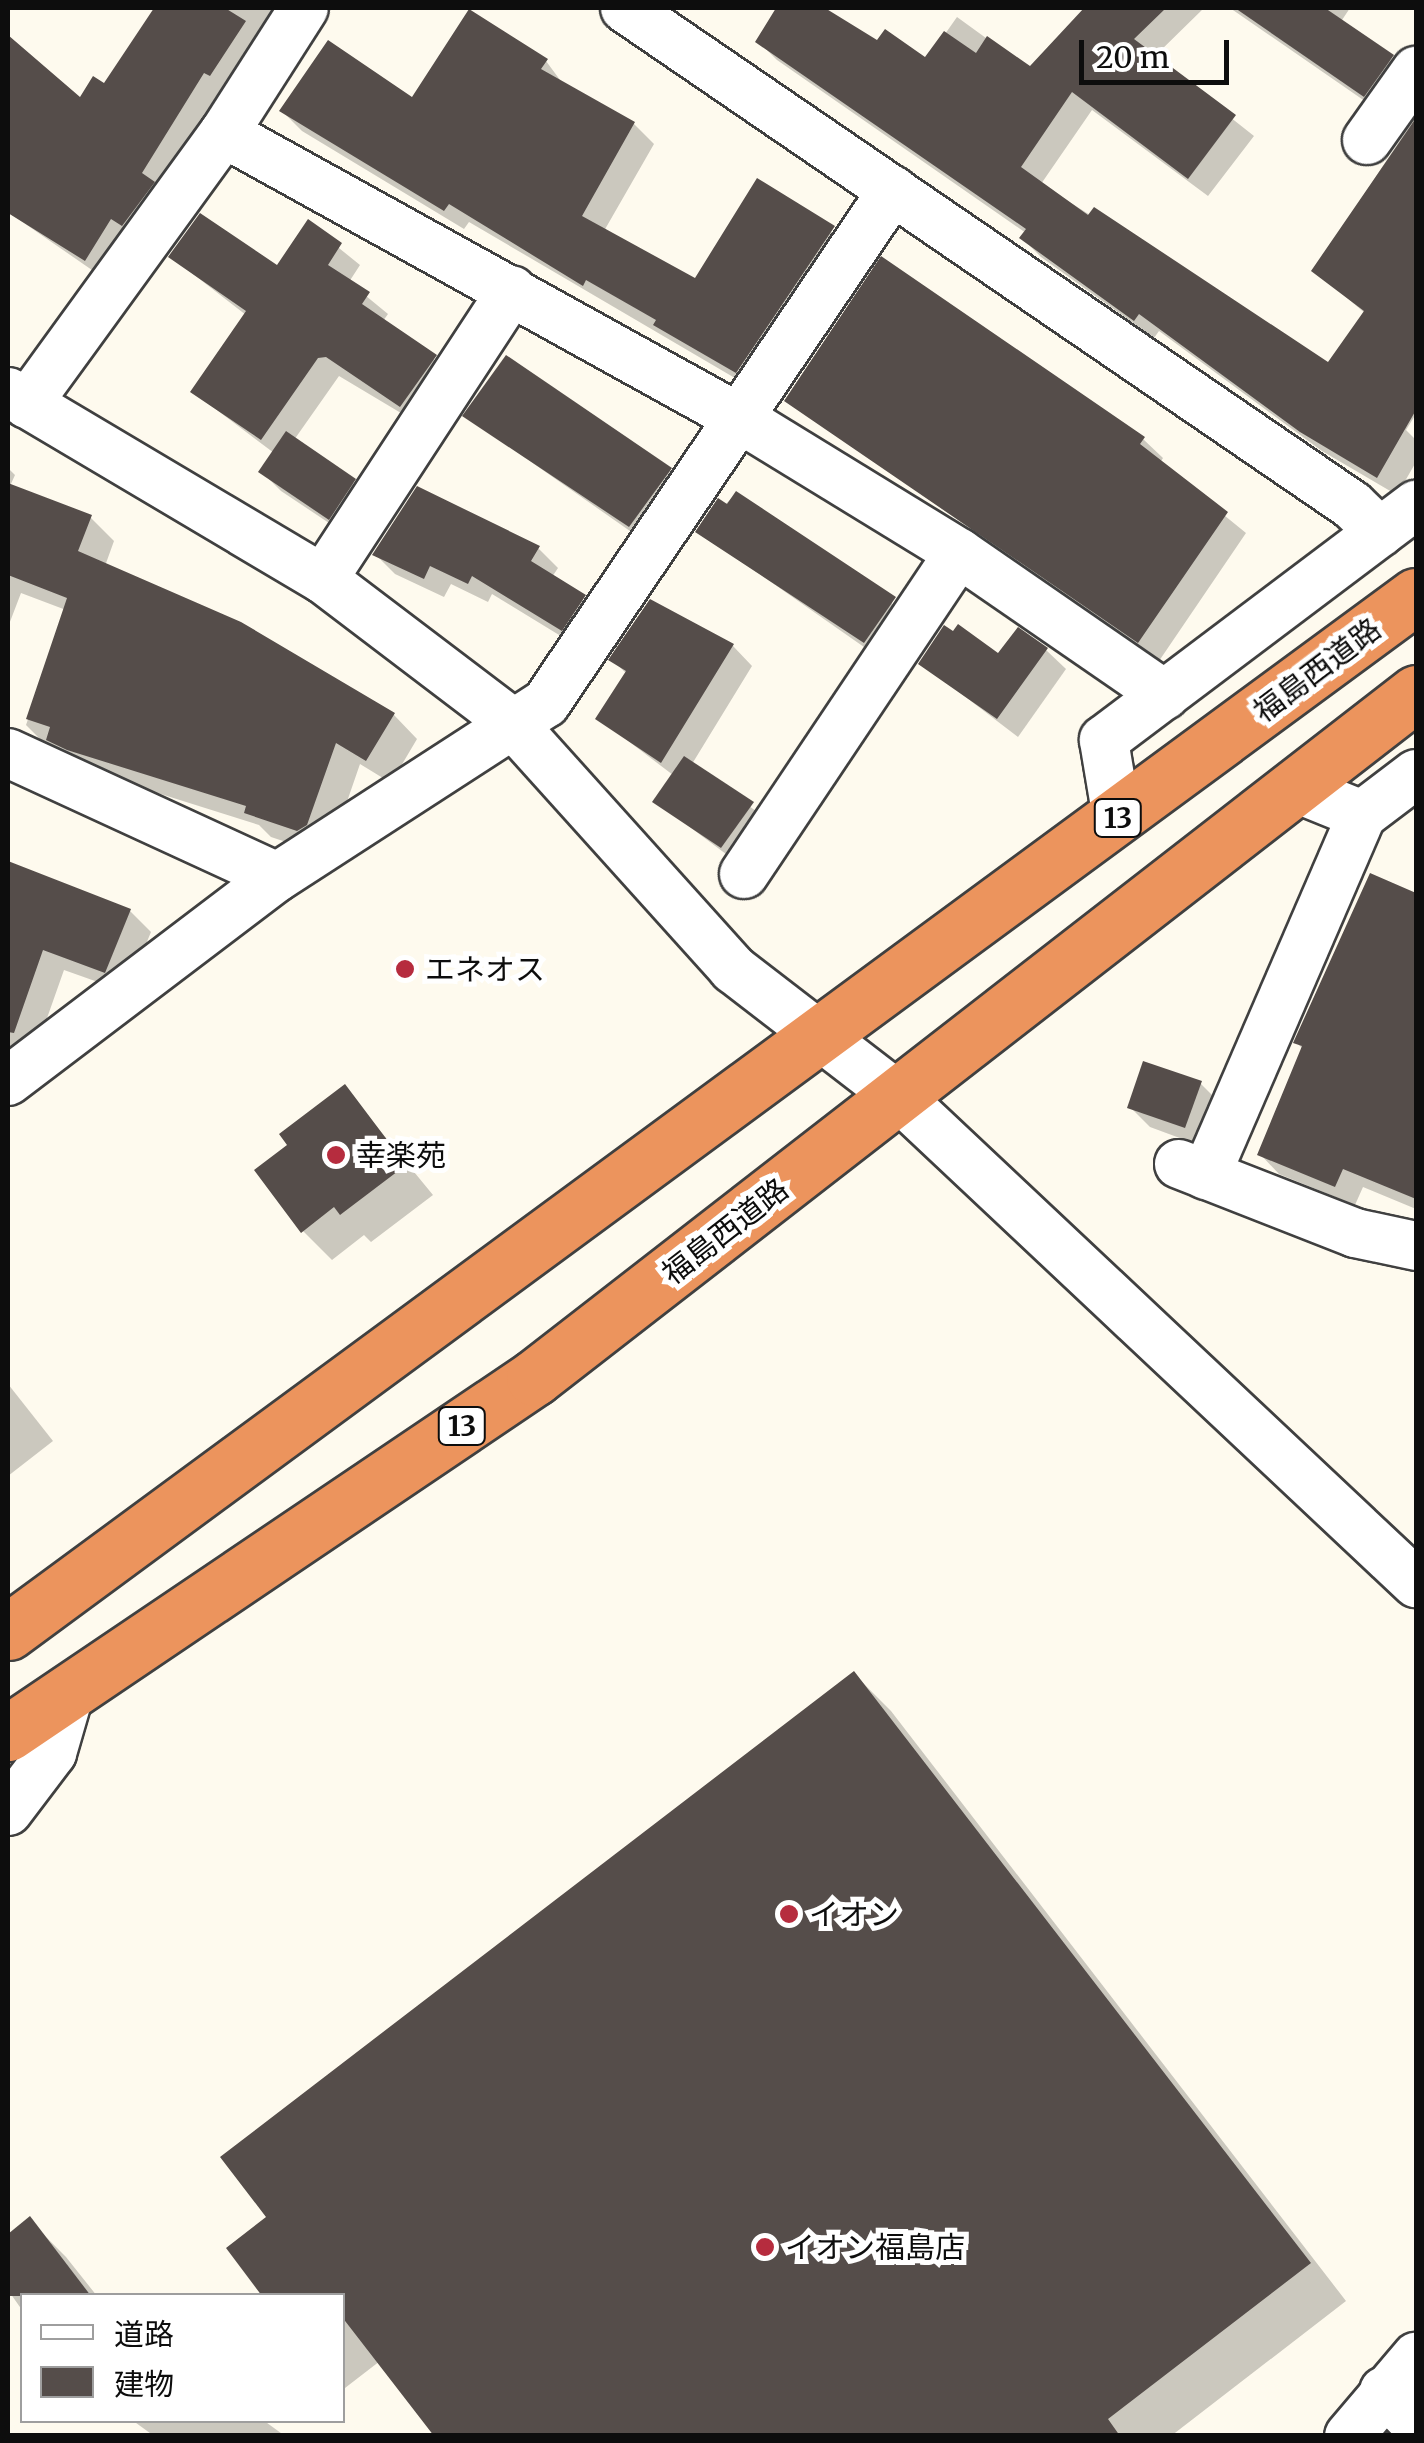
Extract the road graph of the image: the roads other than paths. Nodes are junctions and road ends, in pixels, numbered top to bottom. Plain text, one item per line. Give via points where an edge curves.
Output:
1 (304, 8) edge
2 (625, 8) edge
3 (1416, 70) edge
4 (224, 133) junction
5 (1366, 140) dead end
6 (893, 190) junction
7 (512, 290) junction
8 (17, 398) edge
9 (739, 418) junction
10 (1398, 518) edge
11 (959, 553) junction
12 (323, 579) junction
13 (1416, 596) edge
14 (1164, 694) junction
15 (1416, 694) edge
16 (510, 721) junction
17 (8, 754) edge
18 (1293, 787) junction
19 (1394, 802) edge
20 (1117, 818) junction
21 (744, 874) dead end
22 (278, 877) junction
23 (820, 1040) junction
24 (8, 1081) edge
25 (899, 1096) junction
26 (1416, 1246) edge
27 (1416, 1583) edge
28 (8, 1632) edge
29 (70, 1690) junction
30 (8, 1733) edge
31 (8, 1811) edge
32 (1416, 2357) edge
33 (1400, 2408) edge
34 (1350, 2436) edge

1 - 4 street
2 - 6 street
3 - 5 street
4 - 7 street
4 - 8 street
6 - 9 street
6 - 10 street via 1352,504
7 - 9 street
7 - 12 street
8 - 12 street
9 - 11 street
9 - 16 street via 546,703
10 - 14 street
11 - 14 street
11 - 21 street
12 - 16 street
13 - 20 highway, 福島西道路 / 13
14 - 20 street via 1104,740
15 - 18 highway, 福島西道路 / 13
16 - 22 street
16 - 23 street via 733,970
17 - 22 street
18 - 19 street
18 - 25 highway, 福島西道路 / 13
19 - 26 street via 1193,1170 1355,1233
20 - 23 highway, 福島西道路 / 13
22 - 24 street
23 - 25 street
23 - 28 highway, 福島西道路 / 13
25 - 27 street
25 - 29 highway, 福島西道路 / 13 via 534,1378
29 - 30 highway, 福島西道路 / 13
29 - 31 street via 52,1753
32 - 33 street
33 - 34 street

